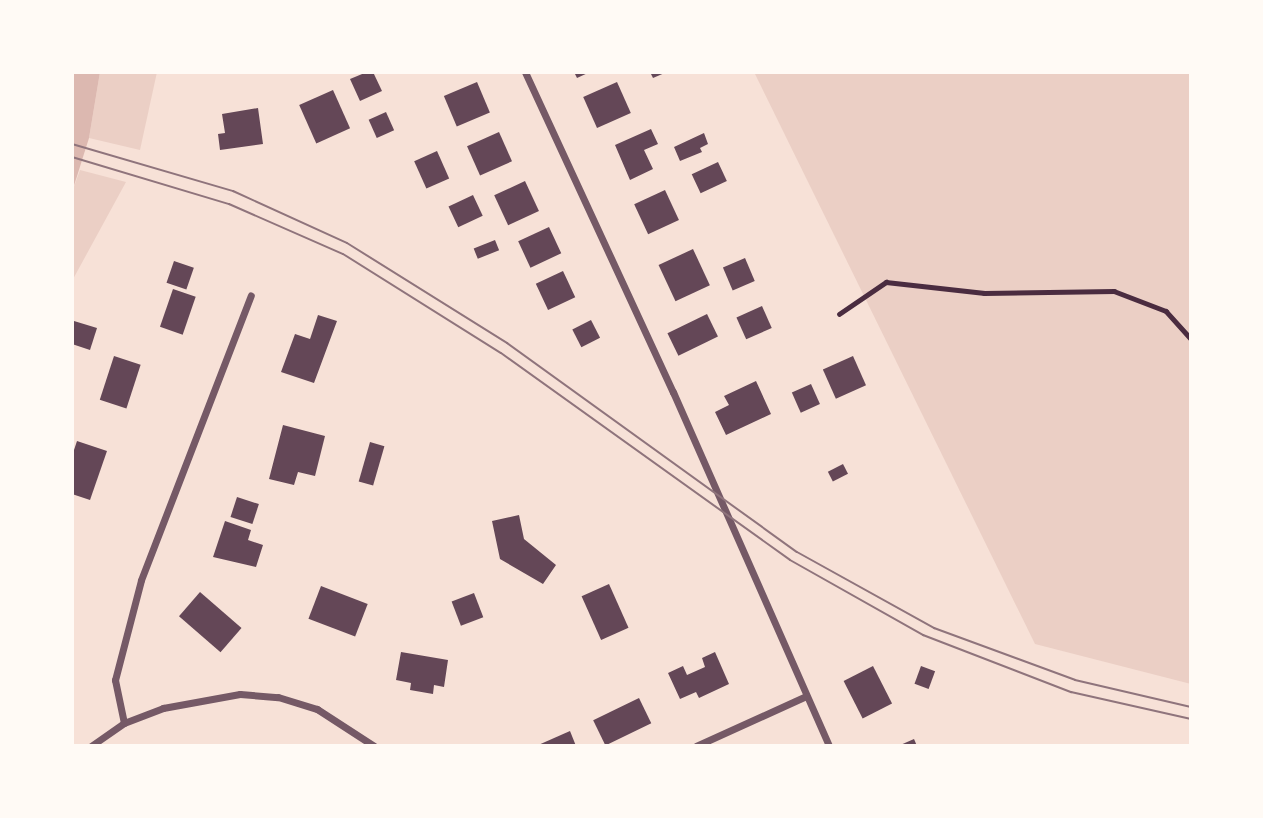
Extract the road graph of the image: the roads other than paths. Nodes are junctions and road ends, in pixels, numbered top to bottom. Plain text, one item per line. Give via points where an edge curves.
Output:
1 (525, 72) edge
2 (251, 295) dead end
3 (806, 696) junction
4 (124, 723) junction
5 (91, 746) edge
6 (374, 746) edge
7 (696, 746) edge
8 (829, 746) edge

1 - 3 street
2 - 4 street via 141,580 115,680
3 - 7 street
3 - 8 street
4 - 5 street
4 - 6 street via 181,703 258,694 317,709

